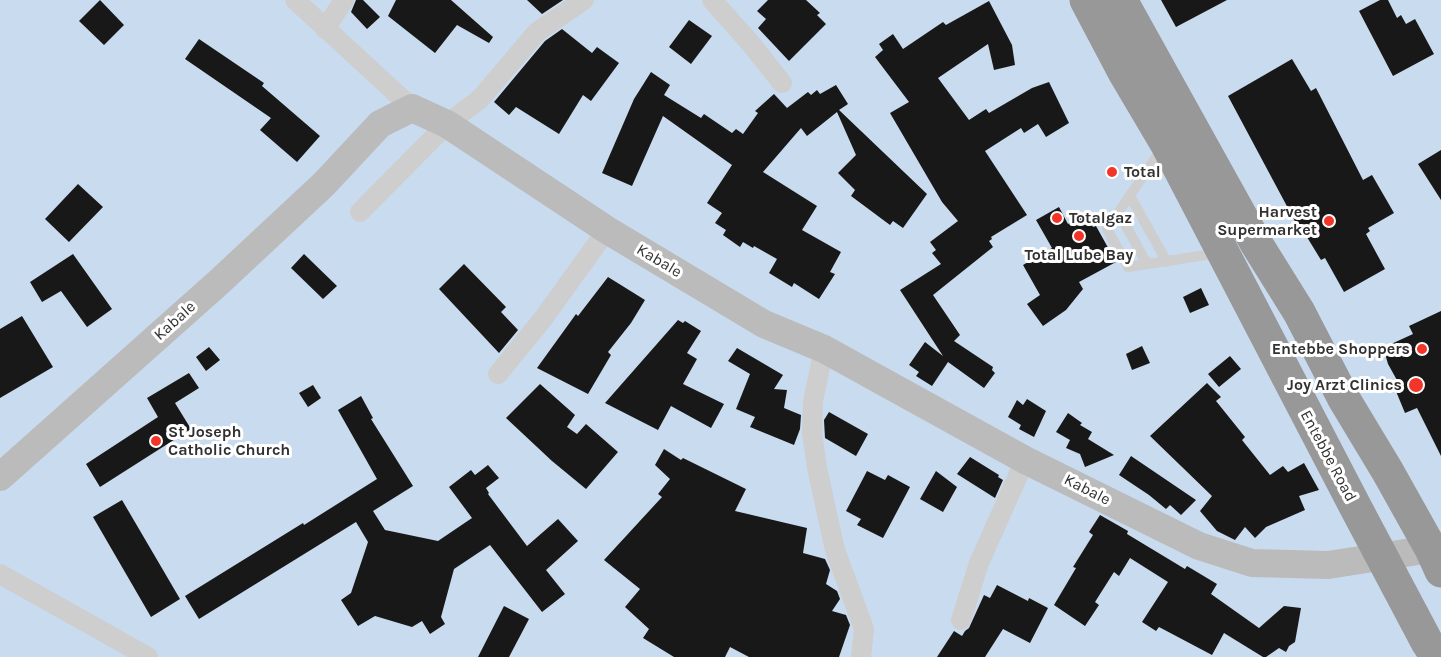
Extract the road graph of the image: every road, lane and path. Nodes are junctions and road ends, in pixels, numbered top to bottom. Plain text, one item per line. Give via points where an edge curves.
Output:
1 (295, 0) edge
2 (344, 0) edge
3 (584, 0) edge
4 (712, 0) edge
5 (1086, 0) edge
6 (1121, 0) edge
7 (325, 29) junction
8 (782, 82) dead end
9 (412, 108) junction
10 (447, 124) junction
11 (1166, 143) junction
12 (1130, 196) junction
13 (360, 212) dead end
14 (1119, 213) junction
15 (607, 230) junction
16 (1222, 253) junction
17 (1167, 262) junction
18 (1147, 264) junction
19 (824, 349) junction
20 (498, 374) dead end
21 (1025, 460) junction
22 (0, 477) edge
23 (1382, 555) junction
24 (1438, 556) edge
25 (0, 574) edge
26 (962, 621) dead end
27 (148, 657) edge
28 (861, 657) edge
29 (1437, 657) edge

1 - 7 street
2 - 7 street
3 - 10 street via 537,32 480,99
4 - 8 street
5 - 11 highway, Entebbe Road
6 - 24 highway via 1256,243 1299,312 1344,399
7 - 9 street
9 - 10 street, Kabale
9 - 22 street, Kabale via 380,124 324,184 219,282
10 - 13 street
10 - 15 street, Kabale
11 - 12 lane
11 - 16 highway, Entebbe Road
12 - 14 lane
12 - 17 lane
14 - 18 lane
14 - 18 lane via 1107,229 1128,267
15 - 19 street, Kabale via 764,324
15 - 20 street
16 - 17 lane
16 - 23 highway, Entebbe Road
17 - 18 lane
19 - 21 street, Kabale
19 - 28 street via 813,400 812,433 835,550 864,629
21 - 23 street, Kabale via 1198,546 1252,563 1328,565
21 - 26 street via 979,563
23 - 24 street, Kabale
23 - 29 highway, Entebbe Road
25 - 27 street

